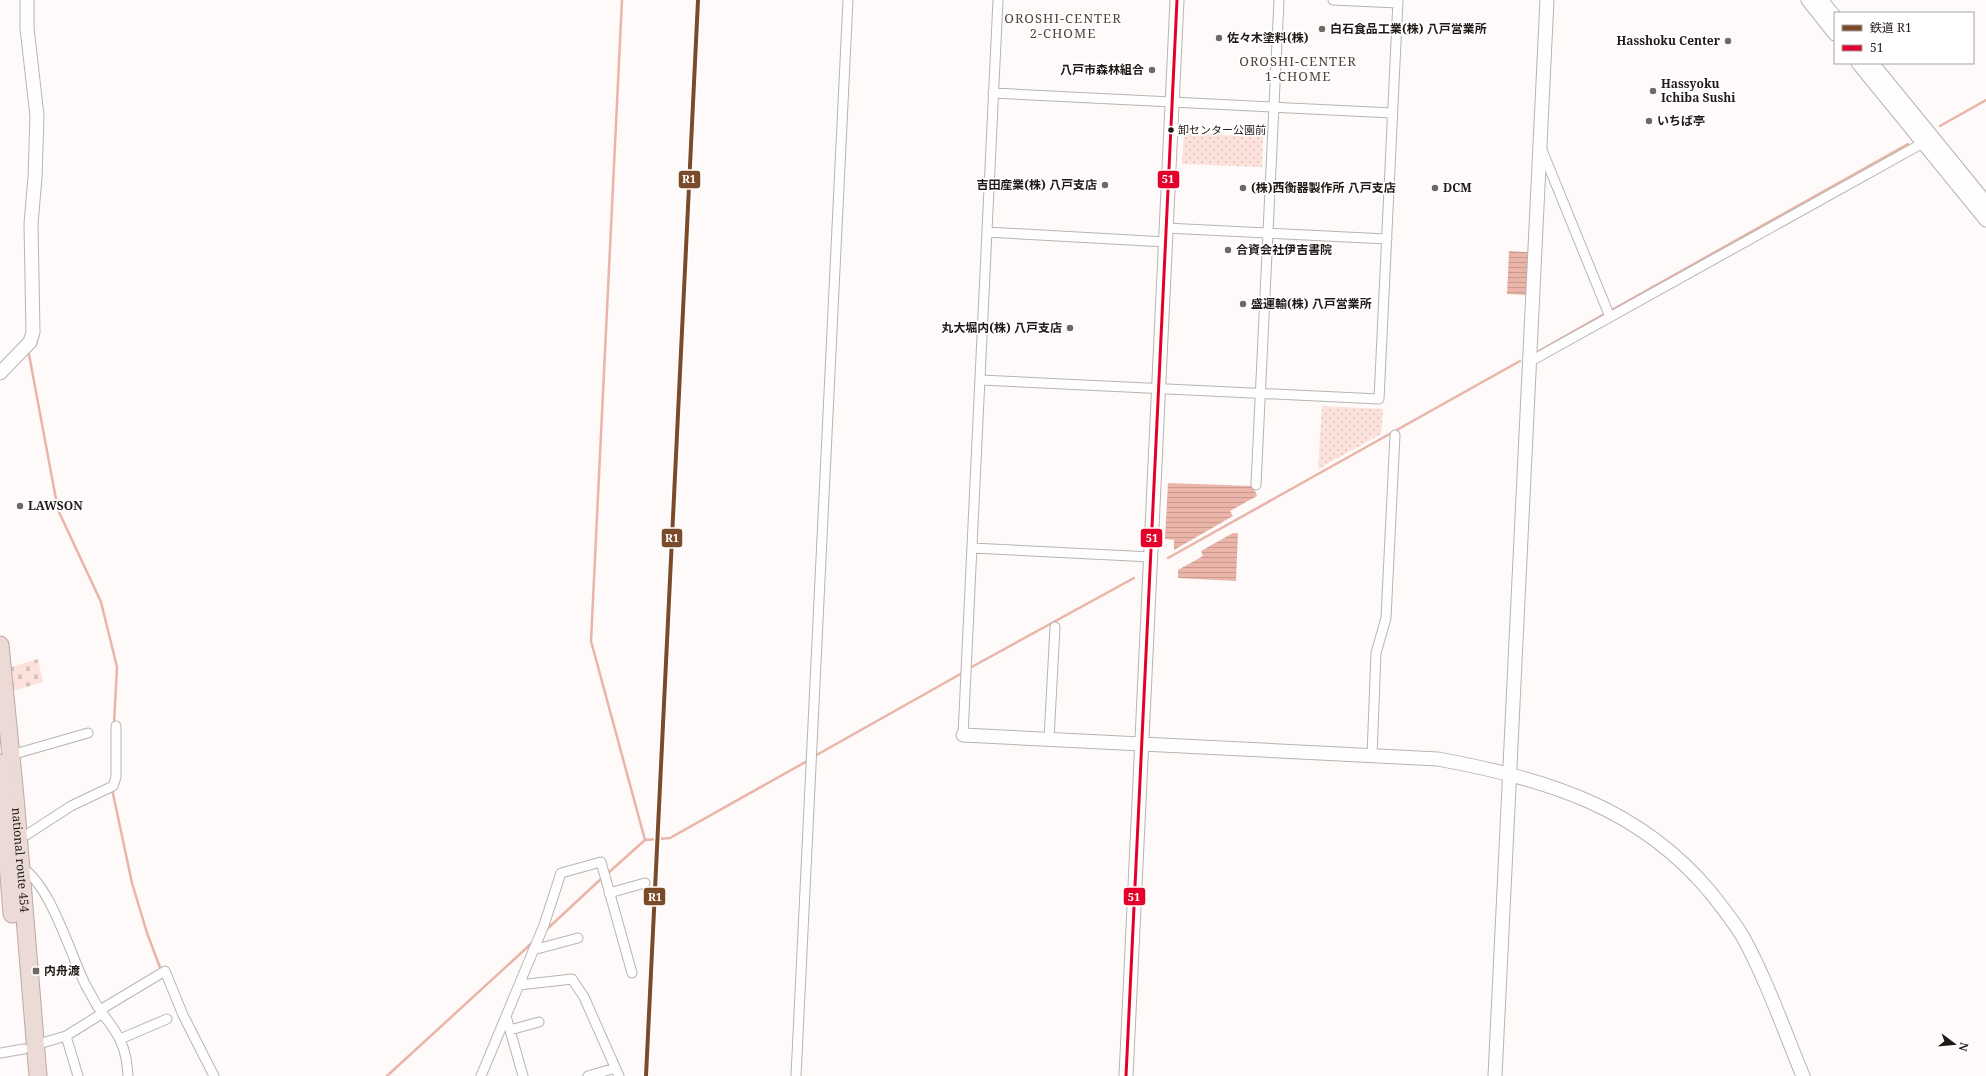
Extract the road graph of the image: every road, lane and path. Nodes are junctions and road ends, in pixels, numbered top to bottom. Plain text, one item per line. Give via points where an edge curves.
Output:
1 (27, 0) edge
2 (848, 0) edge
3 (998, 0) edge
4 (1177, 0) edge
5 (1279, 0) edge
6 (1333, 0) edge
7 (1547, 0) edge
8 (1808, 0) edge
9 (1821, 0) edge
10 (1398, 1) edge
11 (1834, 16) edge
12 (1834, 33) edge
13 (1859, 64) edge
14 (1873, 64) edge
15 (993, 93) junction
16 (1173, 102) junction
17 (1274, 108) junction
18 (1392, 113) junction
19 (1923, 143) junction
20 (1540, 147) junction
21 (1986, 203) edge
22 (1986, 220) edge
23 (1166, 228) junction
24 (987, 232) junction
25 (1268, 234) junction
26 (1386, 239) junction
27 (1166, 242) junction
28 (1610, 317) junction
29 (1531, 361) junction
30 (0, 373) edge
31 (981, 380) junction
32 (1159, 389) junction
33 (1261, 393) junction
34 (1395, 435) dead end
35 (1256, 485) dead end
36 (972, 548) junction
37 (1151, 557) junction
38 (1055, 627) dead end
39 (0, 645) edge
40 (116, 726) dead end
41 (88, 733) dead end
42 (963, 735) joint
43 (1049, 739) junction
44 (1142, 744) junction
45 (1372, 755) junction
46 (6, 759) edge
47 (1511, 774) junction
48 (11, 841) junction
49 (13, 864) junction
50 (645, 883) dead end
51 (609, 892) junction
52 (578, 938) dead end
53 (533, 950) junction
54 (632, 973) dead end
55 (518, 985) junction
56 (101, 1012) junction
57 (506, 1016) junction
58 (167, 1019) dead end
59 (539, 1022) dead end
60 (510, 1030) junction
61 (66, 1036) junction
62 (120, 1039) junction
63 (30, 1047) junction
64 (0, 1053) edge
65 (617, 1072) edge
66 (27, 1076) edge
67 (38, 1076) edge
68 (78, 1076) edge
69 (128, 1076) edge
70 (214, 1076) edge
71 (482, 1076) edge
72 (523, 1076) edge
73 (588, 1076) edge
74 (796, 1076) edge
75 (1126, 1076) edge
76 (1495, 1076) edge
77 (1803, 1076) edge

1 - 30 street via 28,35 37,116 30,224 33,332 28,344
2 - 74 street
3 - 15 street
4 - 16 street
5 - 17 street
6 - 10 street
7 - 20 street
8 - 12 street
9 - 11 street
10 - 18 street
13 - 19 street
14 - 21 street
15 - 16 street
15 - 24 street
16 - 17 street
16 - 23 street
17 - 18 street
17 - 25 street
18 - 26 street
19 - 22 street
19 - 28 street
20 - 28 street
20 - 29 street
23 - 25 street
23 - 27 street
24 - 27 street
24 - 31 street
25 - 26 street
25 - 33 street
26 - 33 street via 1380,398
27 - 32 street
28 - 29 street
29 - 47 street
31 - 32 street
31 - 36 street
32 - 33 street
32 - 37 street
33 - 35 street
34 - 45 street via 1386,618 1376,653
36 - 37 street
36 - 42 street
37 - 44 street
38 - 43 street
39 - 46 highway, national route 454
40 - 48 street via 116,776 113,786 71,806 28,834
41 - 46 street
42 - 43 street
43 - 44 street
44 - 45 street
44 - 75 street
45 - 47 street via 1438,759
46 - 48 highway, national route 454
47 - 76 street
47 - 77 street via 1552,786 1613,812 1649,835 1702,882 1742,936 1759,970
48 - 49 highway, national route 454
49 - 56 street via 29,872 55,911 67,944
49 - 63 highway, national route 454
50 - 51 street
51 - 53 street via 601,862 561,873
51 - 54 street
52 - 53 street
53 - 55 street
55 - 57 street
55 - 65 street via 572,979 584,997
56 - 61 street
56 - 62 street
56 - 70 street via 164,971
57 - 60 street
57 - 71 street
58 - 62 street
59 - 60 street
60 - 72 street
61 - 63 street
61 - 68 street
62 - 69 street via 126,1054
63 - 64 street
63 - 66 highway, national route 454
63 - 67 highway, national route 454
65 - 73 street

